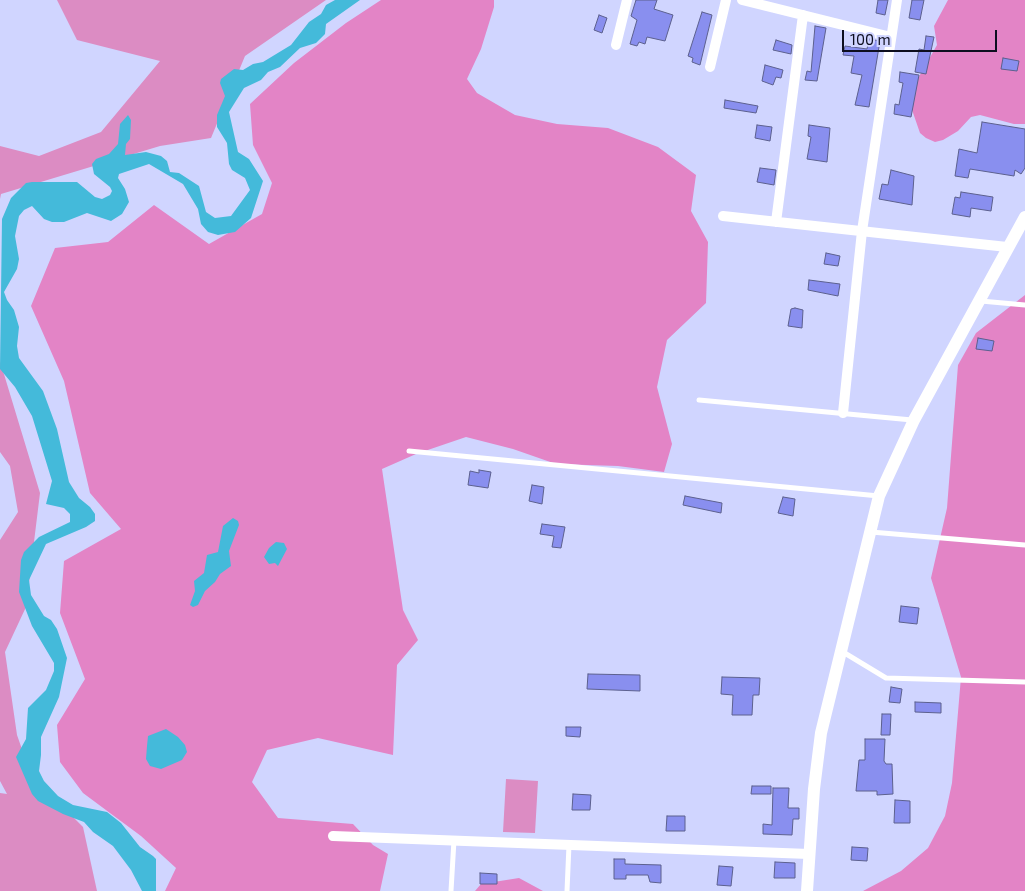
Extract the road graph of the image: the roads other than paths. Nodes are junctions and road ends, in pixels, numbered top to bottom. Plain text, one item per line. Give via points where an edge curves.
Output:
1 (627, 0) edge
2 (726, 0) edge
3 (742, 0) edge
4 (897, 0) edge
5 (803, 15) junction
6 (891, 37) junction
7 (616, 45) dead end
8 (710, 67) dead end
9 (722, 216) dead end
10 (1025, 217) edge
11 (776, 222) junction
12 (862, 231) junction
13 (1007, 247) junction
14 (978, 301) junction
15 (1025, 305) edge
16 (699, 400) dead end
17 (843, 413) junction
18 (914, 420) junction
19 (409, 451) dead end
20 (880, 496) junction
21 (870, 532) junction
22 (1025, 545) edge
23 (840, 651) junction
24 (1025, 682) edge
25 (333, 836) dead end
26 (454, 840) junction
27 (569, 845) junction
28 (809, 854) junction
29 (451, 891) edge
30 (567, 891) edge
31 (807, 891) edge

1 - 7 street
2 - 8 street
3 - 5 street
4 - 6 street
5 - 6 street
5 - 11 street
6 - 12 street
9 - 11 street
10 - 13 street
11 - 12 street
12 - 13 street
12 - 17 street
13 - 14 street
14 - 15 lane
14 - 18 street
16 - 17 lane
17 - 18 lane
18 - 20 street
19 - 20 lane
20 - 21 street
21 - 22 lane
21 - 23 street
23 - 24 lane via 886,678
23 - 28 street via 821,733
25 - 26 street
26 - 27 street
26 - 29 lane
27 - 28 street
27 - 30 lane
28 - 31 street

